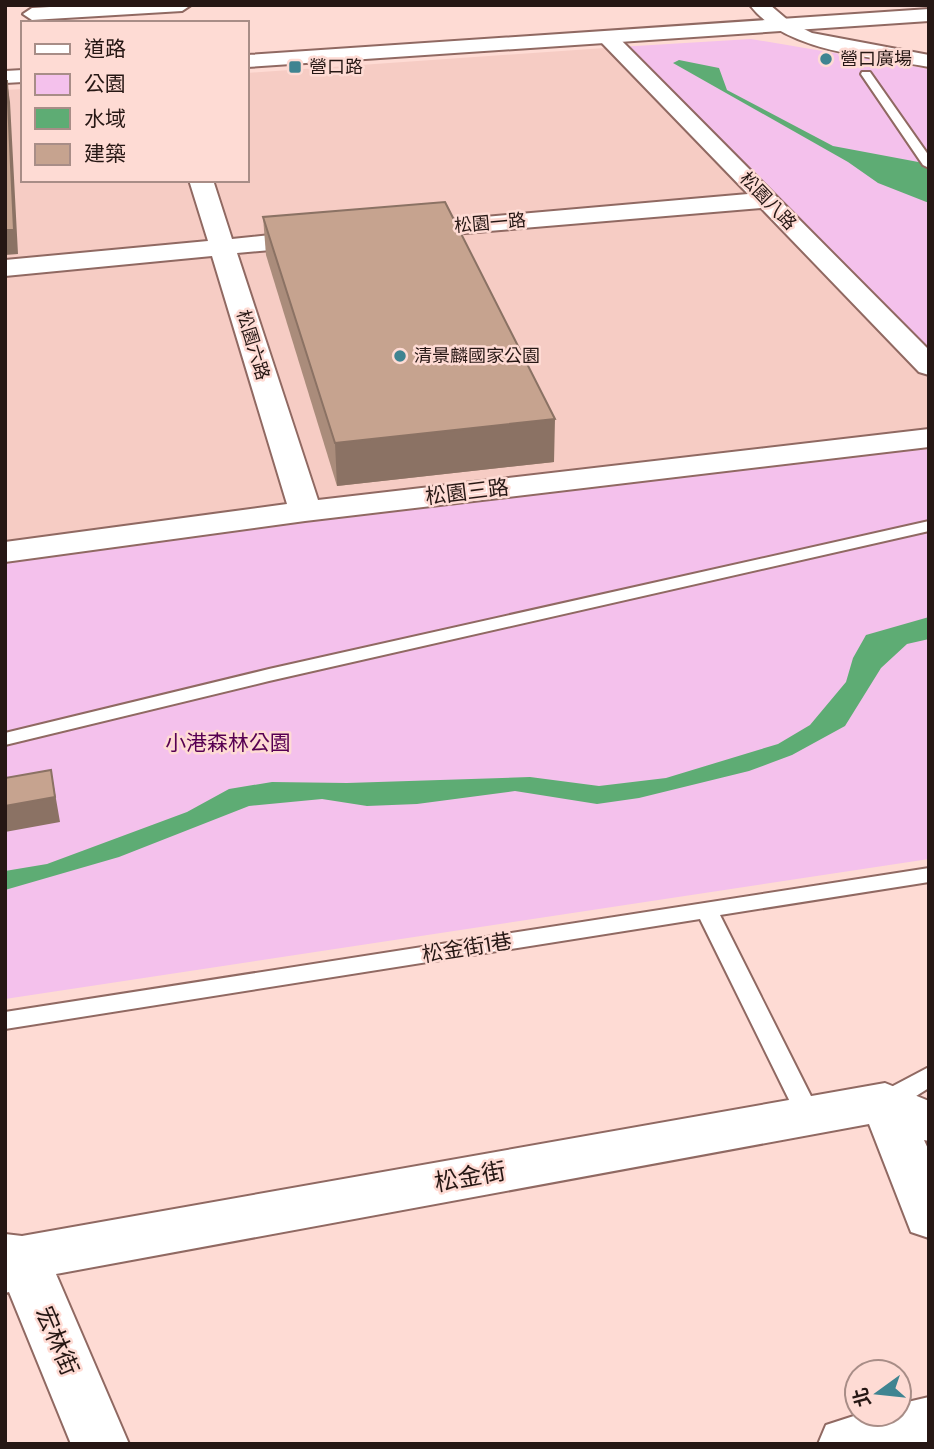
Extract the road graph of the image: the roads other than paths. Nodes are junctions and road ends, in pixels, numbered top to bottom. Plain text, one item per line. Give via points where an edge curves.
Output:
1 (760, 5) edge
2 (173, 6) edge
3 (32, 14) edge
4 (929, 15) edge
5 (783, 26) junction
6 (607, 37) junction
7 (248, 61) edge
8 (929, 61) edge
9 (866, 74) dead end
10 (929, 165) edge
11 (202, 182) edge
12 (766, 200) junction
13 (376, 233) edge
14 (334, 237) edge
15 (222, 246) junction
16 (5, 268) edge
17 (929, 366) edge
18 (929, 438) edge
19 (305, 511) junction
20 (929, 526) edge
21 (5, 552) edge
22 (5, 739) edge
23 (929, 875) edge
24 (707, 911) junction
25 (5, 1021) edge
26 (929, 1076) edge
27 (907, 1112) edge
28 (809, 1116) junction
29 (929, 1217) edge
30 (11, 1262) edge
31 (929, 1423) edge
32 (100, 1444) edge
33 (847, 1444) edge

1 - 5 street
2 - 3 street
4 - 5 street
5 - 6 street
5 - 8 street via 806,38
6 - 7 street
6 - 12 street, 松園八路
9 - 10 lane
11 - 15 street, 松園六路
12 - 13 street, 松園一路
12 - 17 street, 松園八路
14 - 15 street
15 - 16 street
15 - 19 street, 松園六路
18 - 19 street, 松園三路
19 - 21 street, 松園三路
20 - 22 lane
23 - 24 lane, 松金街1巷
24 - 25 lane, 松金街1巷
24 - 28 lane
26 - 27 lane, 松金街
27 - 28 street, 松金街
27 - 29 street
28 - 30 street, 松金街
30 - 32 street, 宏林街
31 - 33 street

